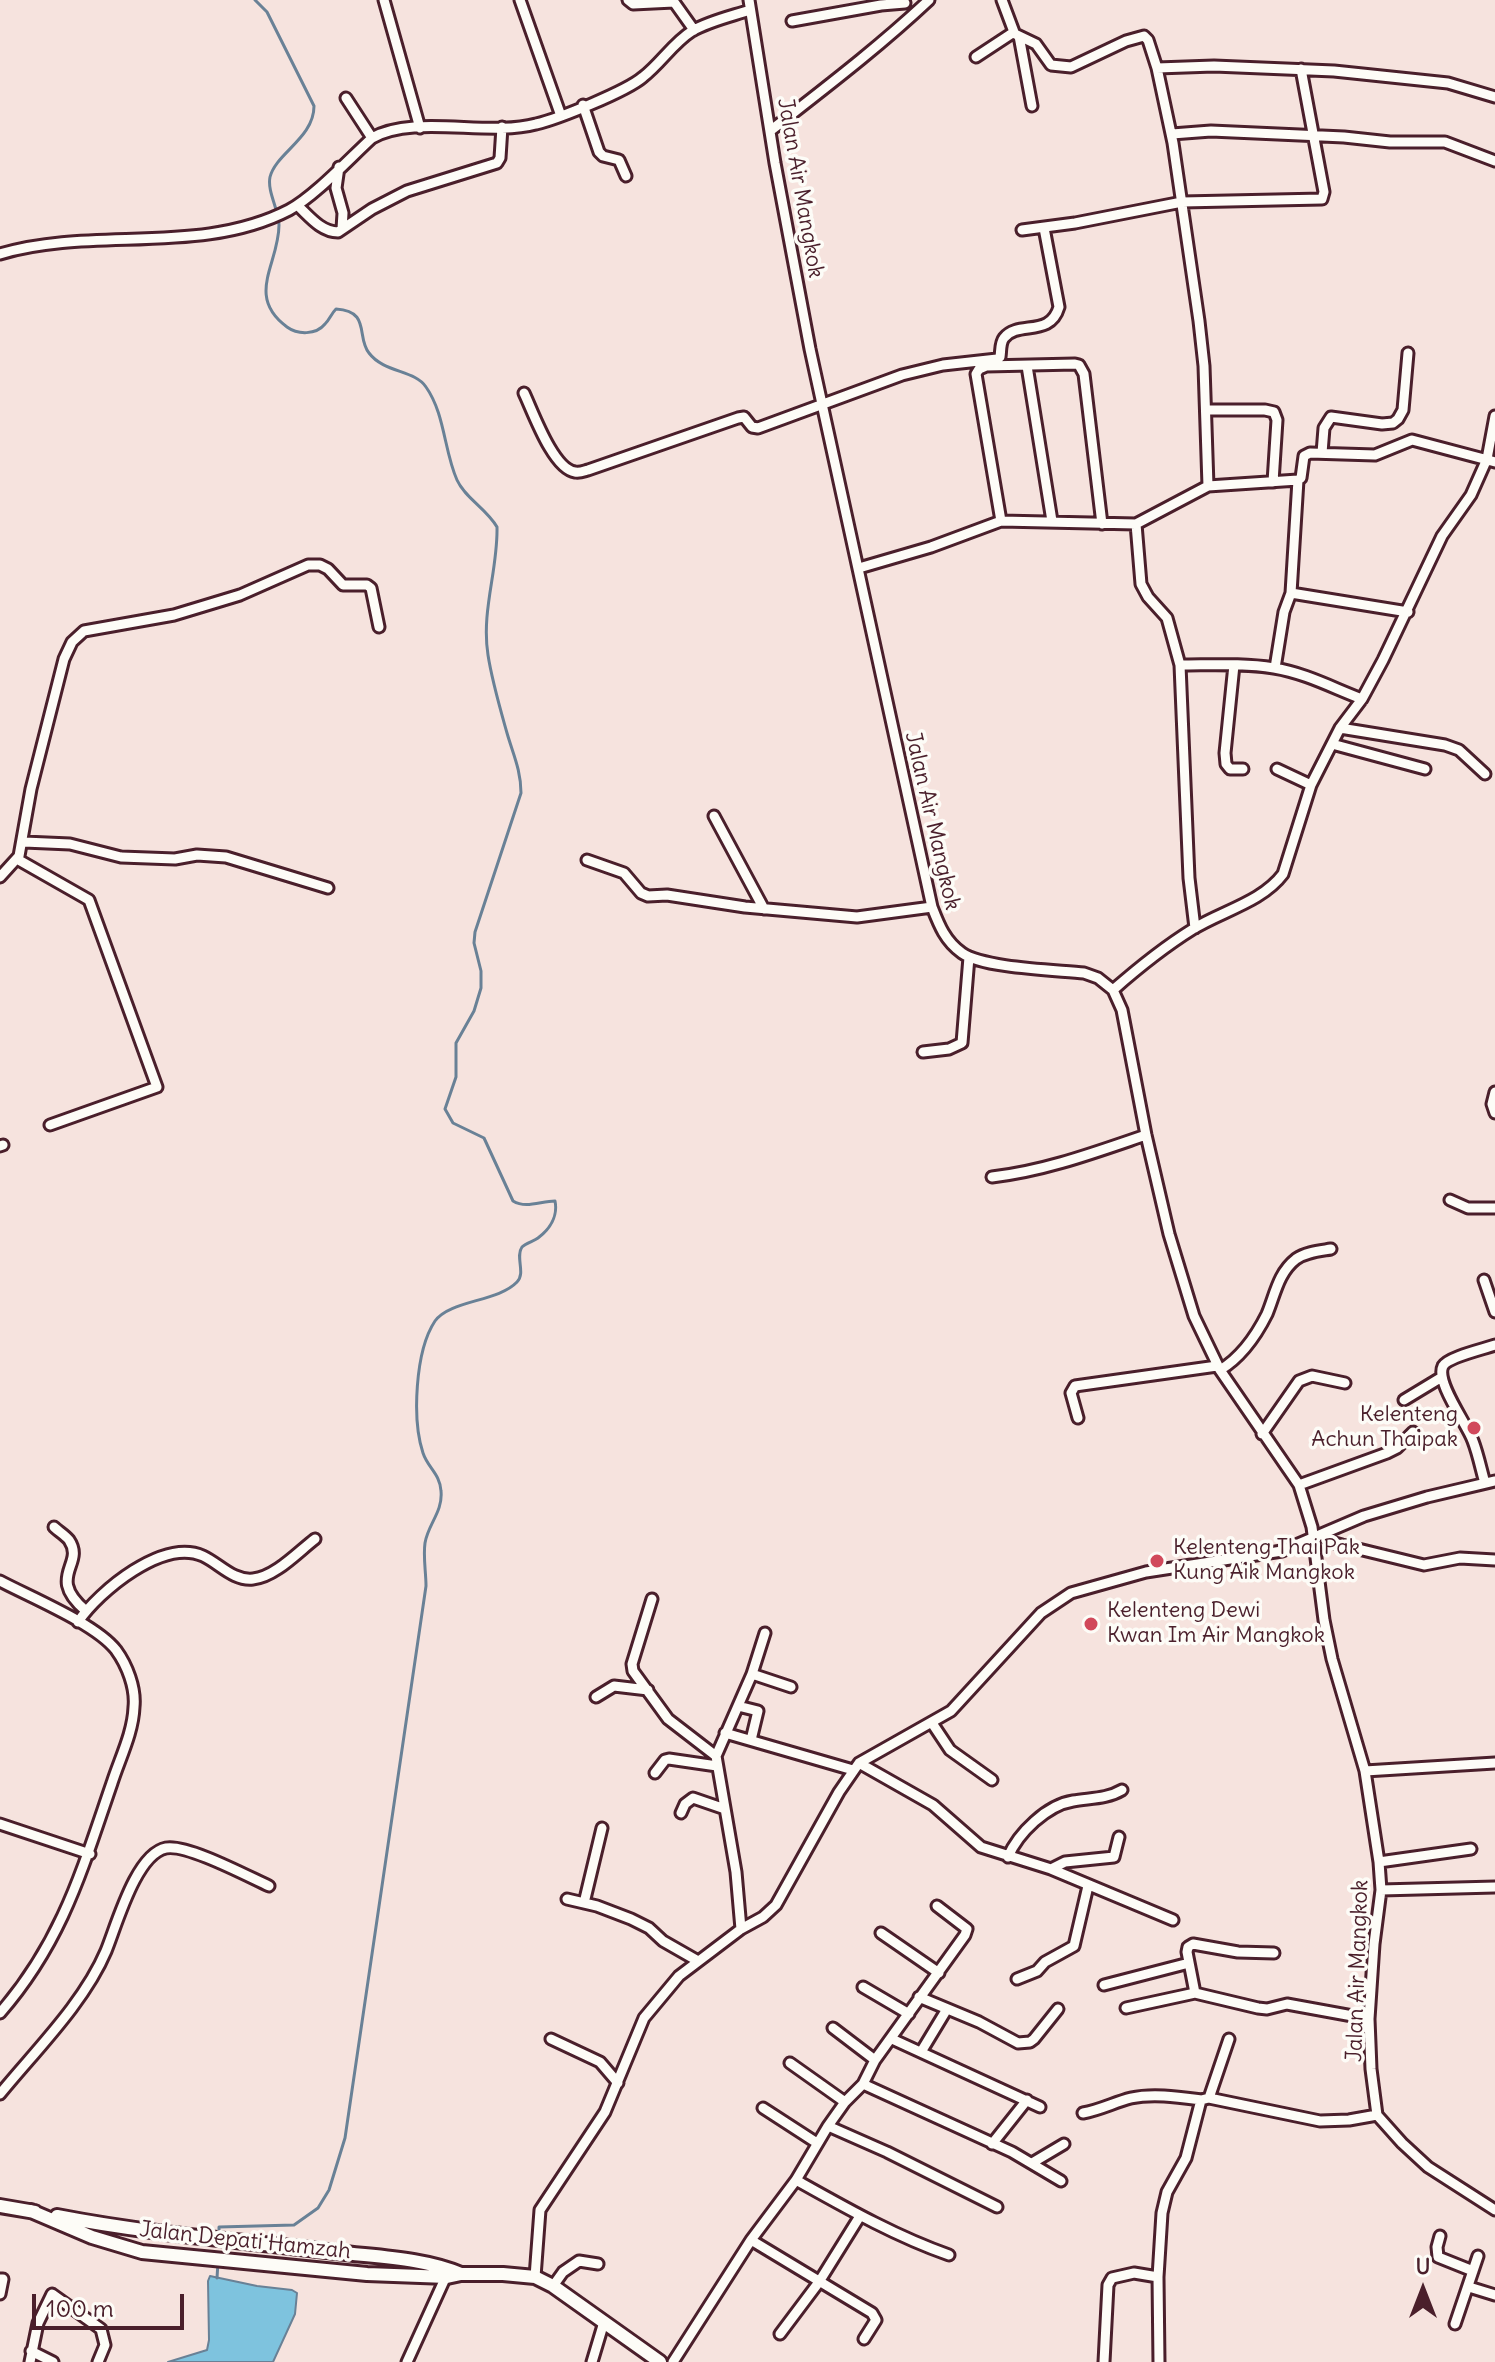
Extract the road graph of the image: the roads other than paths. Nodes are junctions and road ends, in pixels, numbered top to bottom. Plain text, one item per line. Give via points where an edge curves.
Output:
1 (384, 0) edge
2 (520, 0) edge
3 (628, 0) edge
4 (929, 0) edge
5 (1002, 0) edge
6 (904, 2) edge
7 (750, 5) edge
8 (911, 19) junction
9 (792, 21) dead end
10 (694, 30) junction
11 (1016, 35) junction
12 (976, 57) dead end
13 (1157, 68) junction
14 (1301, 69) junction
15 (1495, 97) edge
16 (346, 98) dead end
17 (583, 105) junction
18 (1032, 106) dead end
19 (561, 116) junction
20 (502, 127) junction
21 (420, 128) junction
22 (770, 131) junction
23 (1172, 134) junction
24 (1315, 135) junction
25 (372, 138) junction
26 (1495, 161) edge
27 (339, 167) junction
28 (626, 176) dead end
29 (1182, 202) junction
30 (297, 205) junction
31 (1044, 228) junction
32 (342, 229) junction
33 (1022, 230) dead end
34 (0, 254) edge
35 (1408, 353) dead end
36 (1027, 366) junction
37 (524, 393) dead end
38 (824, 405) junction
39 (1206, 410) junction
40 (1495, 416) edge
41 (1322, 453) junction
42 (1491, 461) edge
43 (1298, 480) junction
44 (1273, 482) junction
45 (1208, 486) junction
46 (1001, 521) junction
47 (1052, 521) junction
48 (1102, 524) junction
49 (1136, 524) junction
50 (859, 568) junction
51 (1291, 593) junction
52 (1408, 612) junction
53 (379, 627) dead end
54 (1180, 665) junction
55 (1234, 665) junction
56 (1275, 668) junction
57 (1362, 699) junction
58 (1340, 728) junction
59 (1332, 744) junction
60 (1243, 769) dead end
61 (1277, 769) dead end
62 (1425, 769) dead end
63 (1485, 774) dead end
64 (1311, 785) junction
65 (714, 816) dead end
66 (24, 842) junction
67 (17, 859) junction
68 (587, 860) dead end
69 (0, 877) edge
70 (328, 888) dead end
71 (932, 907) junction
72 (764, 909) junction
73 (1195, 928) junction
74 (969, 957) junction
75 (1113, 990) junction
76 (923, 1052) dead end
77 (1495, 1092) edge
78 (1495, 1113) edge
79 (50, 1125) dead end
80 (1146, 1135) junction
81 (992, 1177) dead end
82 (1450, 1200) dead end
83 (1495, 1208) edge
84 (1331, 1249) dead end
85 (1484, 1280) dead end
86 (1495, 1312) edge
87 (1495, 1345) edge
88 (1218, 1368) junction
89 (1442, 1377) junction
90 (1345, 1383) dead end
91 (1404, 1400) dead end
92 (1078, 1418) dead end
93 (1413, 1432) dead end
94 (1262, 1434) junction
95 (1490, 1482) edge
96 (1299, 1485) junction
97 (54, 1527) dead end
98 (1319, 1536) junction
99 (315, 1539) dead end
100 (1495, 1560) edge
101 (0, 1581) edge
102 (652, 1599) dead end
103 (86, 1611) junction
104 (78, 1622) junction
105 (765, 1633) dead end
106 (752, 1674) junction
107 (791, 1687) dead end
108 (648, 1690) junction
109 (596, 1697) dead end
110 (738, 1706) junction
111 (932, 1723) junction
112 (725, 1733) junction
113 (751, 1740) junction
114 (716, 1761) junction
115 (1495, 1763) edge
116 (856, 1767) junction
117 (1365, 1771) junction
118 (655, 1773) dead end
119 (992, 1780) dead end
120 (1122, 1790) dead end
121 (725, 1809) junction
122 (681, 1813) dead end
123 (0, 1824) edge
124 (602, 1828) dead end
125 (1119, 1837) dead end
126 (1471, 1849) dead end
127 (90, 1854) junction
128 (1008, 1857) junction
129 (1379, 1862) junction
130 (1051, 1869) junction
131 (269, 1886) dead end
132 (1088, 1886) junction
133 (1495, 1887) edge
134 (1381, 1890) junction
135 (567, 1899) dead end
136 (584, 1903) junction
137 (937, 1906) dead end
138 (1173, 1920) dead end
139 (741, 1929) junction
140 (881, 1933) dead end
141 (1274, 1953) dead end
142 (698, 1961) junction
143 (1189, 1963) junction
144 (939, 1973) junction
145 (1017, 1979) dead end
146 (1104, 1985) dead end
147 (863, 1987) dead end
148 (1195, 1993) junction
149 (919, 1997) junction
150 (1126, 2008) dead end
151 (947, 2009) junction
152 (1058, 2009) dead end
153 (0, 2013) edge
154 (909, 2014) junction
155 (1369, 2019) junction
156 (833, 2028) dead end
157 (551, 2039) dead end
158 (892, 2039) junction
159 (1229, 2039) dead end
160 (921, 2052) junction
161 (875, 2060) junction
162 (790, 2063) dead end
163 (618, 2083) junction
164 (863, 2084) junction
165 (0, 2094) edge
166 (1205, 2099) junction
167 (1027, 2100) junction
168 (845, 2102) junction
169 (1040, 2107) dead end
170 (763, 2108) dead end
171 (1083, 2113) dead end
172 (1377, 2115) junction
173 (828, 2126) junction
174 (817, 2143) junction
175 (992, 2144) junction
176 (1064, 2144) dead end
177 (1032, 2163) junction
178 (796, 2180) junction
179 (1061, 2181) dead end
180 (0, 2206) edge
181 (997, 2207) dead end
182 (1495, 2210) edge
183 (31, 2211) junction
184 (860, 2216) junction
185 (1440, 2236) dead end
186 (751, 2240) junction
187 (949, 2255) dead end
188 (1478, 2256) dead end
189 (598, 2264) dead end
190 (1473, 2271) junction
191 (448, 2273) junction
192 (535, 2277) junction
193 (1158, 2277) junction
194 (0, 2279) edge
195 (819, 2282) junction
196 (553, 2286) junction
197 (1469, 2287) junction
198 (0, 2294) edge
199 (1495, 2295) edge
200 (604, 2322) junction
201 (1455, 2324) dead end
202 (780, 2334) dead end
203 (864, 2339) dead end
204 (31, 2356) edge
205 (53, 2362) edge
206 (98, 2362) edge
207 (407, 2362) edge
208 (592, 2362) edge
209 (660, 2362) edge
210 (673, 2362) edge
211 (1104, 2362) edge
212 (1159, 2362) edge

1 - 21 street
2 - 19 street
3 - 10 street via 674,2
4 - 8 street
5 - 11 street
6 - 8 street
6 - 9 street
7 - 10 street
7 - 22 street, Jalan Air Mangkok
8 - 22 street
10 - 17 street via 642,78
11 - 12 street
11 - 13 street via 1036,44 1051,65 1066,68 1144,36
11 - 18 street
13 - 14 street
13 - 23 street
14 - 15 street via 1448,83
14 - 24 street
16 - 25 street
17 - 19 street
17 - 28 street via 599,154 619,160
19 - 20 street
20 - 21 street
20 - 32 street via 497,163 407,191
21 - 25 street via 383,131
22 - 38 street, Jalan Air Mangkok
23 - 24 street
23 - 29 street
24 - 26 street via 1445,142
24 - 29 street via 1322,199
25 - 27 street
27 - 30 street
27 - 32 street via 336,188
29 - 31 street
29 - 39 street
30 - 32 street via 321,228
30 - 34 street via 208,234 38,246
31 - 33 street
31 - 38 street via 1059,307 1052,321 1010,333 997,359 902,375
35 - 41 street via 1398,419 1382,424 1331,417 1324,428
36 - 46 street via 986,366 976,374
36 - 47 street
36 - 48 street via 1082,368
37 - 38 street via 553,453 574,472 738,418 758,428
38 - 50 street, Jalan Air Mangkok
39 - 44 street via 1274,412
39 - 45 street
40 - 42 street
41 - 42 street via 1375,455 1412,440
41 - 43 street via 1304,456
42 - 52 street via 1442,536
43 - 44 street
43 - 51 street
44 - 45 street
45 - 49 street
46 - 47 street
46 - 50 street
47 - 48 street
48 - 49 street
49 - 54 street via 1141,584 1167,618
50 - 71 street, Jalan Air Mangkok
51 - 52 street
51 - 56 street
52 - 57 street
53 - 66 street via 371,588 343,585 320,565 298,568 240,595 174,615 84,631 64,659 31,789
54 - 55 street
54 - 73 street
55 - 56 street
55 - 60 street via 1225,753 1230,769
56 - 57 street
57 - 58 street
58 - 59 street
58 - 63 street via 1445,745 1459,750
59 - 62 street
59 - 64 street
61 - 64 street
64 - 73 street via 1277,882
65 - 72 street
66 - 67 street
66 - 70 street via 70,844 121,857 226,857
67 - 69 street
67 - 79 street via 89,900 157,1087
68 - 72 street via 624,873 644,895
71 - 72 street via 857,917
71 - 74 street, Jalan Air Mangkok via 941,931
73 - 75 street
74 - 75 street via 1084,973
74 - 76 street via 962,1043
75 - 80 street, Jalan Air Mangkok via 1126,1024
77 - 78 street
80 - 81 street via 1067,1161
80 - 88 street, Jalan Air Mangkok via 1190,1303
82 - 83 street via 1468,1208
84 - 88 street via 1306,1253 1287,1269 1239,1356
85 - 86 street
87 - 89 street via 1447,1361
88 - 92 street via 1075,1386 1071,1393
88 - 94 street, Jalan Air Mangkok
89 - 91 street
89 - 95 street
90 - 94 street via 1312,1376 1299,1381
93 - 96 street via 1387,1453
94 - 96 street, Jalan Air Mangkok
95 - 98 street via 1364,1516
96 - 98 street, Jalan Air Mangkok
97 - 103 street via 73,1549 68,1591
98 - 100 street via 1424,1565 1460,1558
98 - 111 street via 1282,1551 1146,1572 1071,1593 1041,1613 963,1699
98 - 117 street, Jalan Air Mangkok via 1324,1620
99 - 103 street via 275,1569 250,1580 202,1555 165,1555 145,1562
101 - 104 street
102 - 108 street via 632,1664
103 - 104 street
104 - 127 street via 116,1649 132,1683 135,1706
105 - 106 street
106 - 107 street
106 - 110 street
108 - 109 street via 614,1686
108 - 114 street via 668,1719
110 - 112 street
110 - 113 street via 758,1711
111 - 116 street
111 - 119 street via 950,1750
112 - 113 street
112 - 114 street
113 - 116 street
114 - 118 street via 669,1759
114 - 121 street
115 - 117 street
116 - 128 street via 933,1805 981,1847
116 - 139 street via 776,1905
117 - 129 street, Jalan Air Mangkok
120 - 128 street via 1054,1809 1025,1830
121 - 122 street via 693,1798
121 - 139 street
123 - 127 street
124 - 136 street
125 - 130 street via 1114,1857 1065,1862
126 - 129 street
127 - 153 street via 35,1970
128 - 130 street
129 - 134 street, Jalan Air Mangkok
130 - 132 street
131 - 165 street via 186,1850 168,1847 153,1853 138,1871 85,1990
132 - 138 street
132 - 145 street via 1074,1946
133 - 134 street
134 - 155 street, Jalan Air Mangkok
135 - 136 street
136 - 142 street via 649,1928
137 - 144 street via 967,1929
139 - 142 street
140 - 144 street
141 - 143 street via 1193,1944 1188,1947
142 - 163 street via 644,2018
143 - 146 street
143 - 148 street
144 - 149 street
147 - 154 street
148 - 150 street
148 - 155 street via 1258,2008 1287,2004
149 - 151 street
149 - 154 street
151 - 152 street via 1018,2043 1034,2039
151 - 160 street
154 - 158 street
155 - 172 street, Jalan Air Mangkok
156 - 161 street
157 - 163 street via 600,2062
158 - 160 street
158 - 161 street
159 - 166 street
160 - 167 street
161 - 164 street
162 - 168 street
163 - 192 street via 605,2112 540,2210
164 - 168 street
164 - 175 street
166 - 171 street via 1133,2097
166 - 172 street via 1320,2121
166 - 193 street via 1186,2158 1167,2192
167 - 169 street
167 - 175 street
168 - 173 street
170 - 174 street
172 - 182 street via 1428,2167
173 - 174 street
173 - 181 street
174 - 178 street
175 - 177 street
176 - 177 street
177 - 179 street
178 - 184 street
178 - 186 street
180 - 183 main road, Jalan Depati Hamzah
183 - 191 main road, Jalan Depati Hamzah
183 - 191 main road, Jalan Depati Hamzah via 124,2247 367,2274
184 - 187 street
184 - 195 street
185 - 190 street via 1438,2257
186 - 195 street
186 - 210 street
188 - 190 street
189 - 196 street via 579,2261
190 - 197 street
191 - 192 main road, Jalan Depati Hamzah
191 - 207 street
192 - 196 main road, Jalan Depati Hamzah
193 - 211 street via 1134,2273 1112,2278
193 - 212 street
194 - 198 street
195 - 202 street
195 - 203 street via 875,2317
196 - 200 main road, Jalan Depati Hamzah
197 - 199 street
197 - 201 street
200 - 208 street
200 - 209 main road, Jalan Depati Hamzah
204 - 205 street
204 - 206 street via 52,2294 101,2329 105,2345

